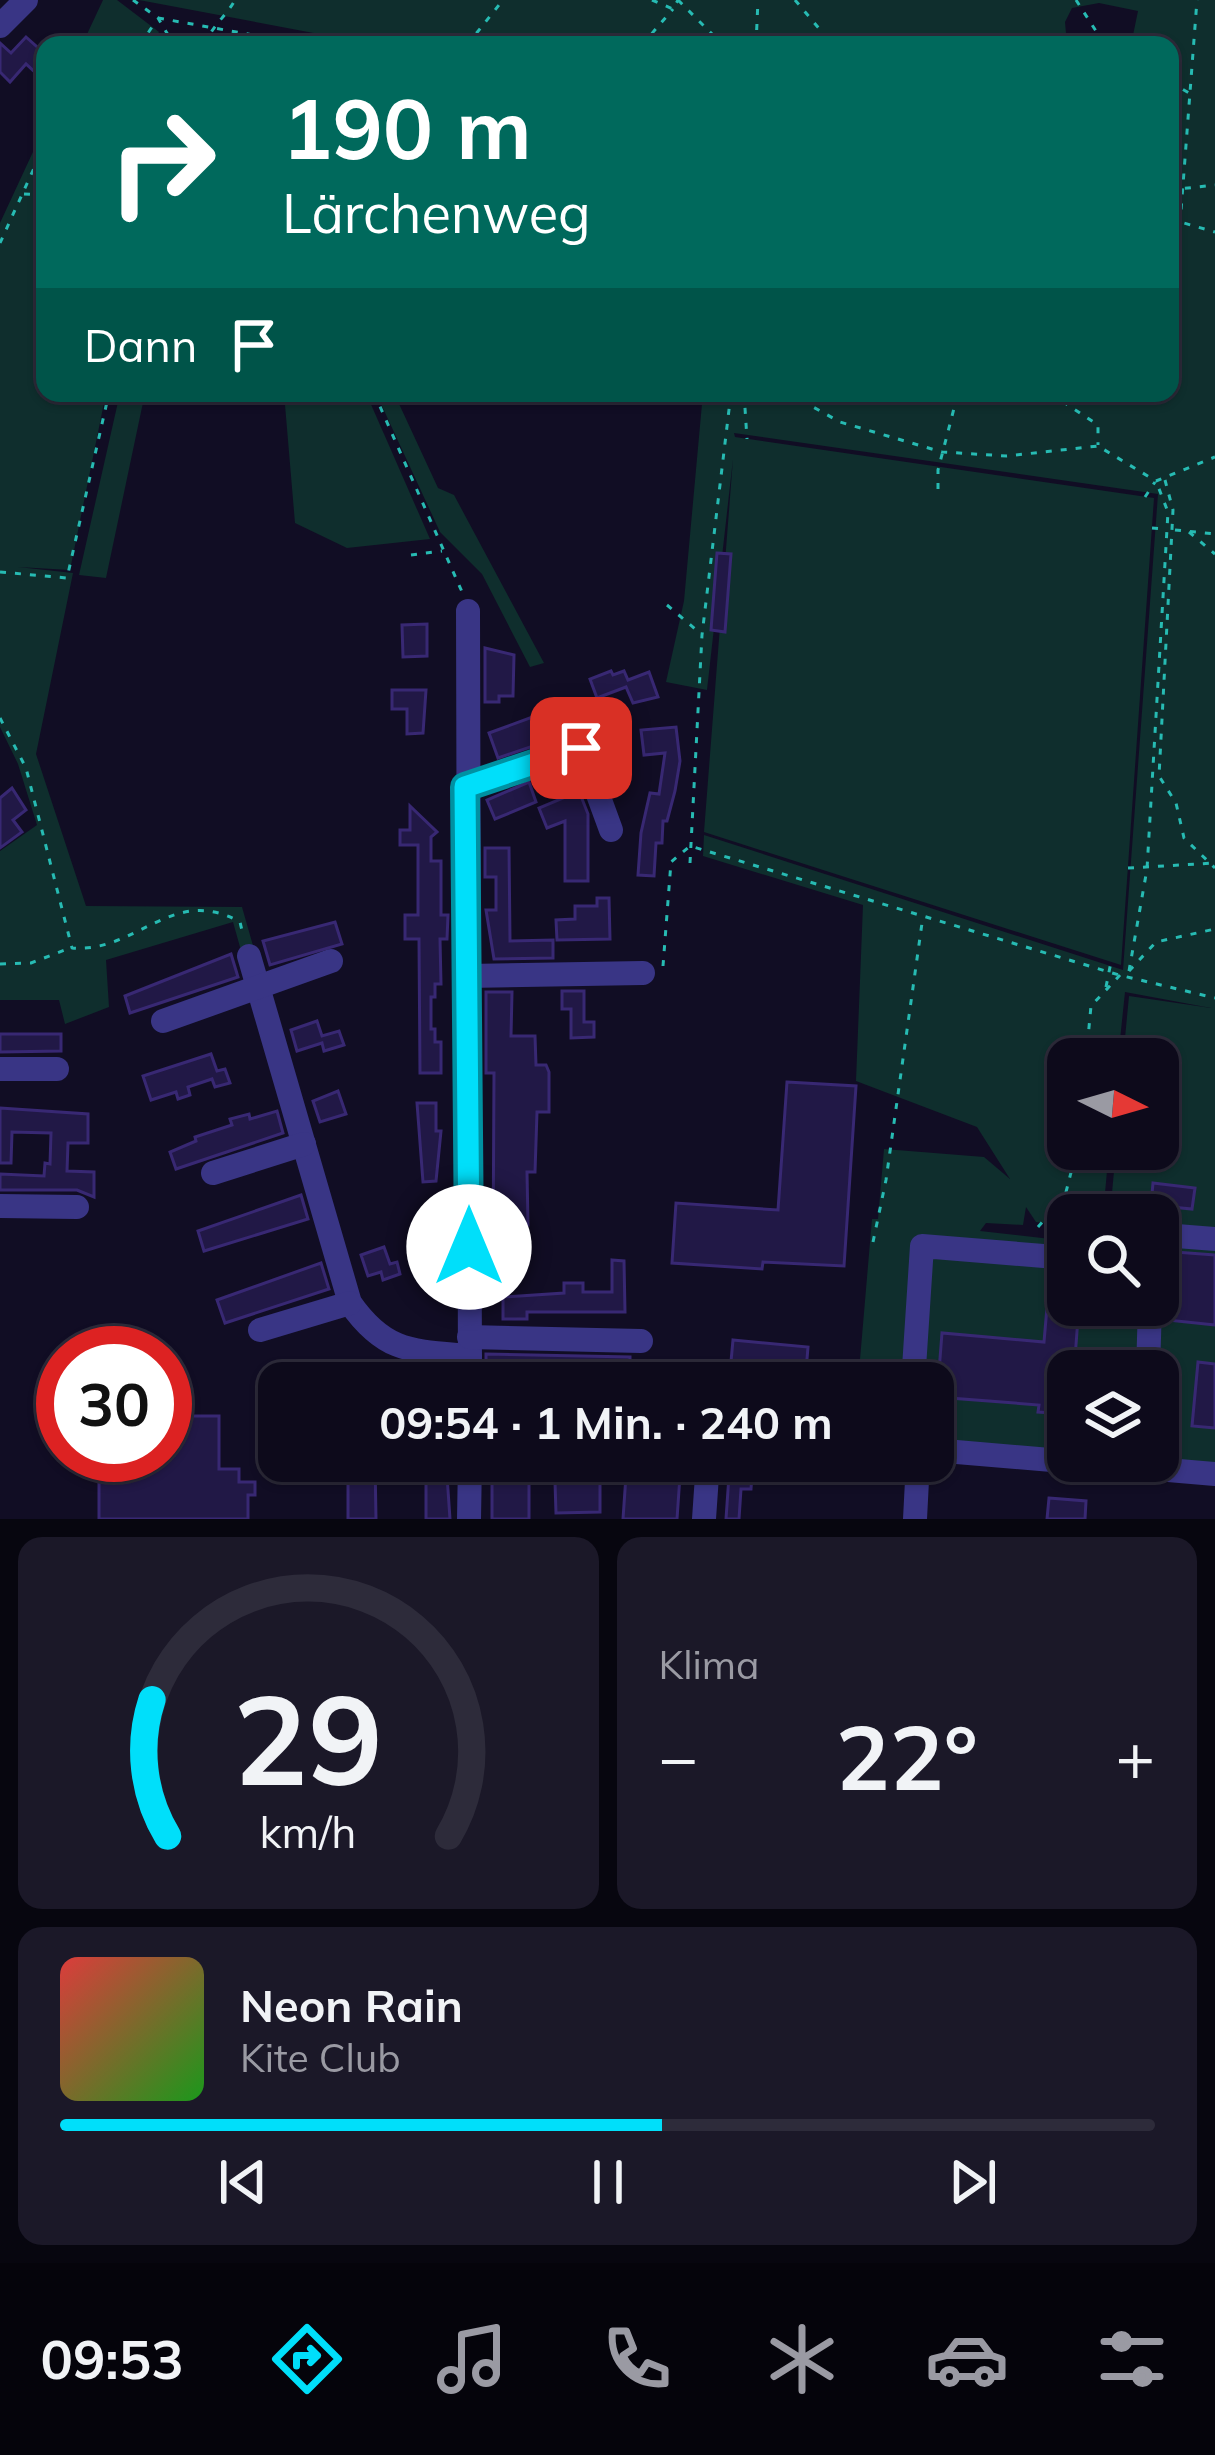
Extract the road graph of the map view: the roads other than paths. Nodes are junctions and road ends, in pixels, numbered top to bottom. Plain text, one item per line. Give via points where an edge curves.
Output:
1 (26, 0) edge
2 (0, 26) edge
3 (468, 611) road end
4 (465, 787) junction
5 (611, 830) dead end
6 (249, 956) road end
7 (331, 961) dead end
8 (643, 974) road end
9 (467, 976) junction
10 (259, 989) junction
11 (163, 1021) dead end
12 (0, 1069) edge
13 (57, 1069) dead end
14 (304, 1144) junction
15 (213, 1173) dead end
16 (0, 1206) edge
17 (77, 1207) dead end
18 (1179, 1236) edge
19 (1215, 1239) edge
20 (1047, 1256) edge
21 (350, 1304) junction
22 (260, 1330) dead end
23 (641, 1341) dead end
24 (469, 1347) junction
25 (469, 1362) edge
26 (914, 1362) edge
27 (954, 1451) edge
28 (1047, 1458) edge
29 (1179, 1469) edge
30 (1215, 1474) edge
31 (470, 1482) edge
32 (707, 1482) edge
33 (917, 1482) edge
34 (470, 1519) edge
35 (704, 1519) edge
36 (915, 1519) edge

1 - 2 street
3 - 4 street
4 - 5 street via 581,748
4 - 9 street
6 - 10 street
7 - 10 street
8 - 9 street
9 - 24 street
10 - 11 street
10 - 14 street
12 - 13 street
14 - 15 street
14 - 21 street
16 - 17 street
18 - 19 street
20 - 26 street via 922,1246
21 - 22 street
21 - 24 street via 371,1334 413,1351
23 - 24 street
24 - 25 street
27 - 28 street
29 - 30 street
31 - 34 street
32 - 35 street
33 - 36 street

